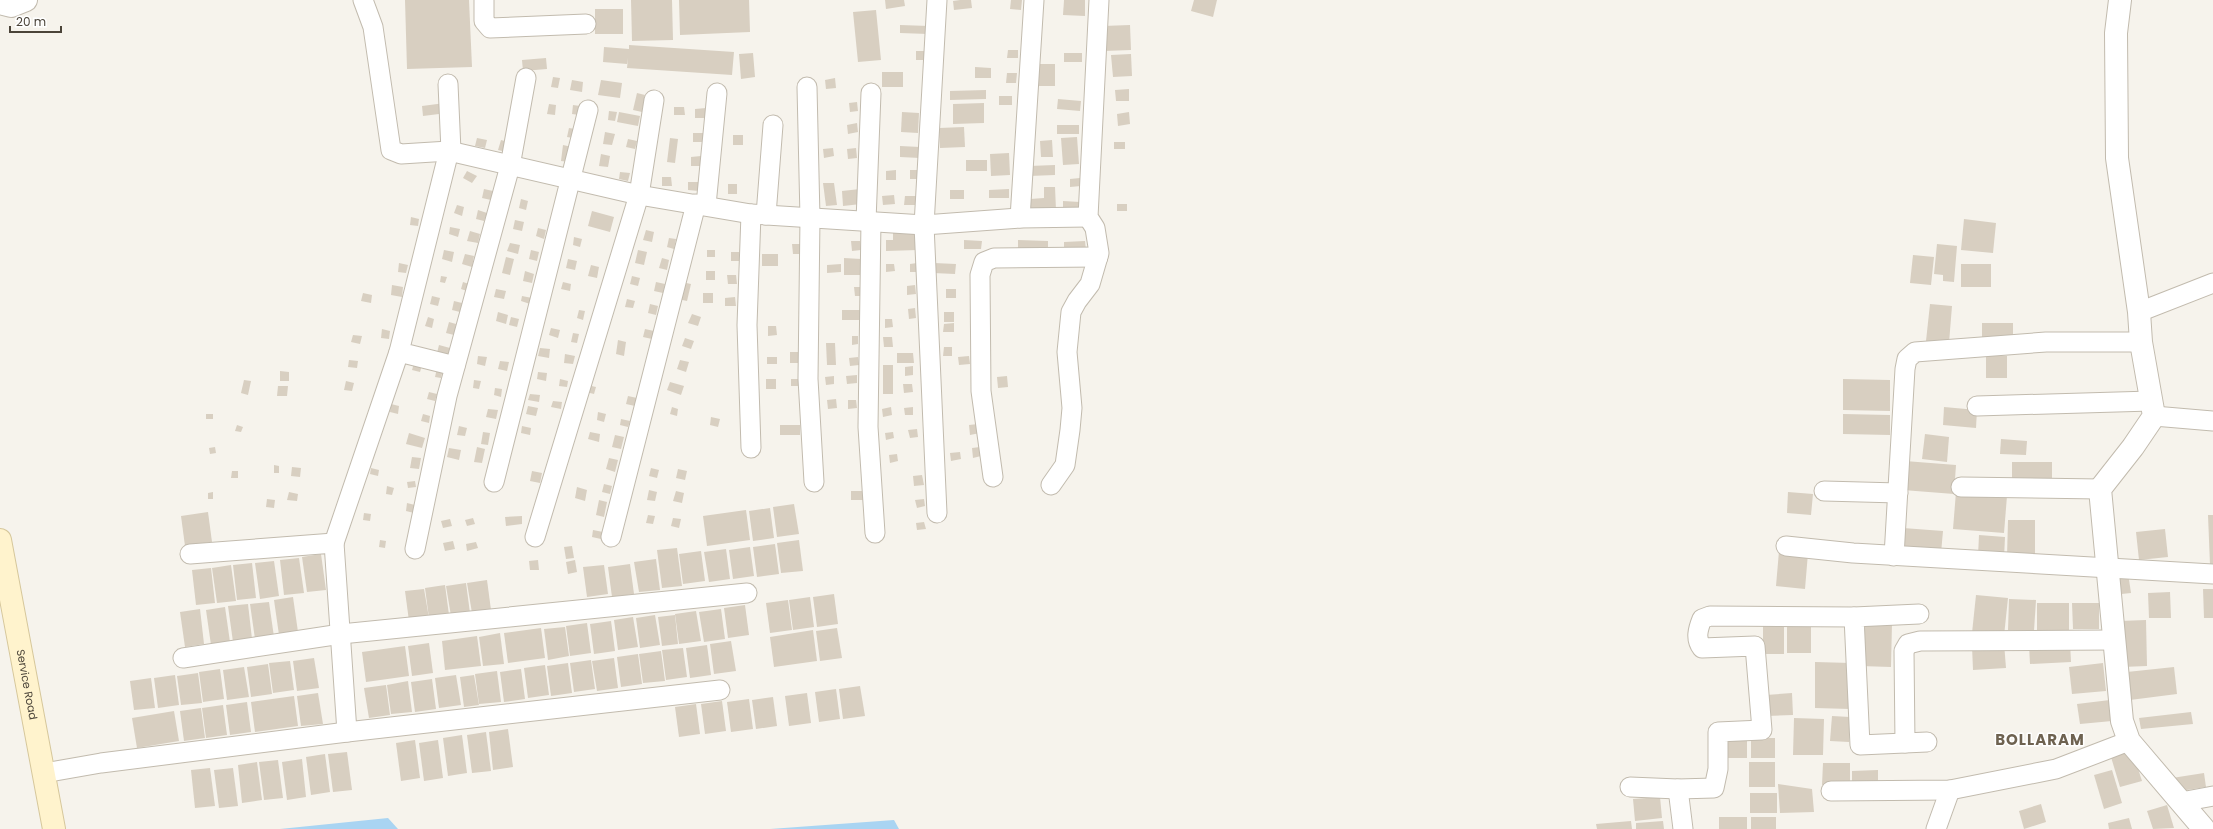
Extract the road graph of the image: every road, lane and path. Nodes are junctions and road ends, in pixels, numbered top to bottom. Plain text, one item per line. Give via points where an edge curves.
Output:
1 (26, 0) edge
2 (363, 0) edge
3 (484, 0) edge
4 (937, 0) edge
5 (1034, 0) edge
6 (1099, 0) edge
7 (2120, 0) edge
8 (0, 3) edge
9 (586, 24) dead end
10 (526, 78) dead end
11 (448, 84) dead end
12 (807, 88) dead end
13 (718, 93) dead end
14 (871, 93) dead end
15 (654, 100) dead end
16 (588, 110) dead end
17 (773, 125) dead end
18 (450, 151) junction
19 (510, 166) junction
20 (570, 180) junction
21 (639, 195) junction
22 (701, 205) junction
23 (758, 215) junction
24 (1088, 217) junction
25 (810, 218) junction
26 (1020, 218) junction
27 (869, 221) junction
28 (924, 225) junction
29 (1098, 257) junction
30 (2213, 283) edge
31 (2139, 312) junction
32 (2141, 342) junction
33 (399, 352) junction
34 (455, 366) junction
35 (1976, 406) dead end
36 (2152, 408) junction
37 (2213, 421) edge
38 (751, 448) dead end
39 (993, 477) dead end
40 (494, 482) dead end
41 (814, 482) dead end
42 (1052, 485) dead end
43 (1961, 487) dead end
44 (2100, 489) junction
45 (1824, 491) dead end
46 (1898, 493) junction
47 (937, 513) dead end
48 (875, 533) dead end
49 (535, 536) dead end
50 (611, 537) dead end
51 (0, 540) edge
52 (334, 543) junction
53 (1786, 546) dead end
54 (415, 549) dead end
55 (190, 554) dead end
56 (1894, 556) junction
57 (2106, 567) junction
58 (2213, 574) edge
59 (747, 593) dead end
60 (1919, 614) dead end
61 (1854, 617) junction
62 (340, 634) junction
63 (2113, 640) junction
64 (183, 658) dead end
65 (720, 690) dead end
66 (347, 732) junction
67 (2129, 741) junction
68 (1928, 742) dead end
69 (1905, 743) junction
70 (44, 773) junction
71 (1630, 787) dead end
72 (1678, 789) junction
73 (1950, 790) junction
74 (1831, 791) dead end
75 (2213, 796) edge
76 (2181, 802) junction
77 (2198, 828) edge
78 (54, 829) edge
79 (1683, 829) edge
80 (1936, 829) edge

1 - 8 street via 11,6
2 - 18 street via 373,27 391,150 401,154
3 - 9 street via 484,21 490,28
4 - 28 street
5 - 26 street
6 - 24 street
7 - 31 street via 2116,32 2117,158
10 - 19 street
11 - 18 street
12 - 25 street
13 - 22 street
14 - 27 street
15 - 21 street
16 - 20 street
17 - 23 street
18 - 19 street
18 - 33 street
19 - 20 street
19 - 34 street
20 - 21 street
20 - 40 street
21 - 22 street
21 - 49 street
22 - 23 street
22 - 50 street
23 - 25 street
23 - 38 street via 747,325
24 - 26 street
24 - 29 street via 1096,228
25 - 27 street
25 - 41 street via 808,379
26 - 28 street
27 - 28 street
27 - 48 street via 868,427
28 - 47 street
29 - 39 street via 994,258 984,262 980,275 982,391
29 - 42 street via 1090,284 1071,312 1067,352 1072,408 1070,430 1066,465
30 - 31 street
31 - 32 street
32 - 36 street
32 - 46 street via 2046,342 1915,352 1907,359 1905,369
33 - 34 street
33 - 52 street
34 - 54 street
35 - 36 street
36 - 37 street
36 - 44 street via 2133,447
43 - 44 street
44 - 57 street
45 - 46 street
46 - 56 street
51 - 70 main road, Service Road
52 - 55 street
52 - 62 street
53 - 56 street
56 - 57 street
57 - 58 street
57 - 63 street
59 - 62 street
60 - 61 street
61 - 69 street via 1860,745
61 - 72 street via 1710,616 1702,619 1697,642 1702,648 1755,646 1762,730 1718,732 1718,769 1714,788
62 - 64 street
62 - 66 street
63 - 67 street via 2122,721
63 - 69 street via 1920,641 1908,644 1904,651
65 - 66 street
66 - 70 street via 101,763
67 - 73 street via 2056,770
67 - 76 street
68 - 69 street
70 - 78 main road, Service Road
71 - 72 street
72 - 79 street
73 - 74 street
73 - 80 street
75 - 76 street
76 - 77 street

